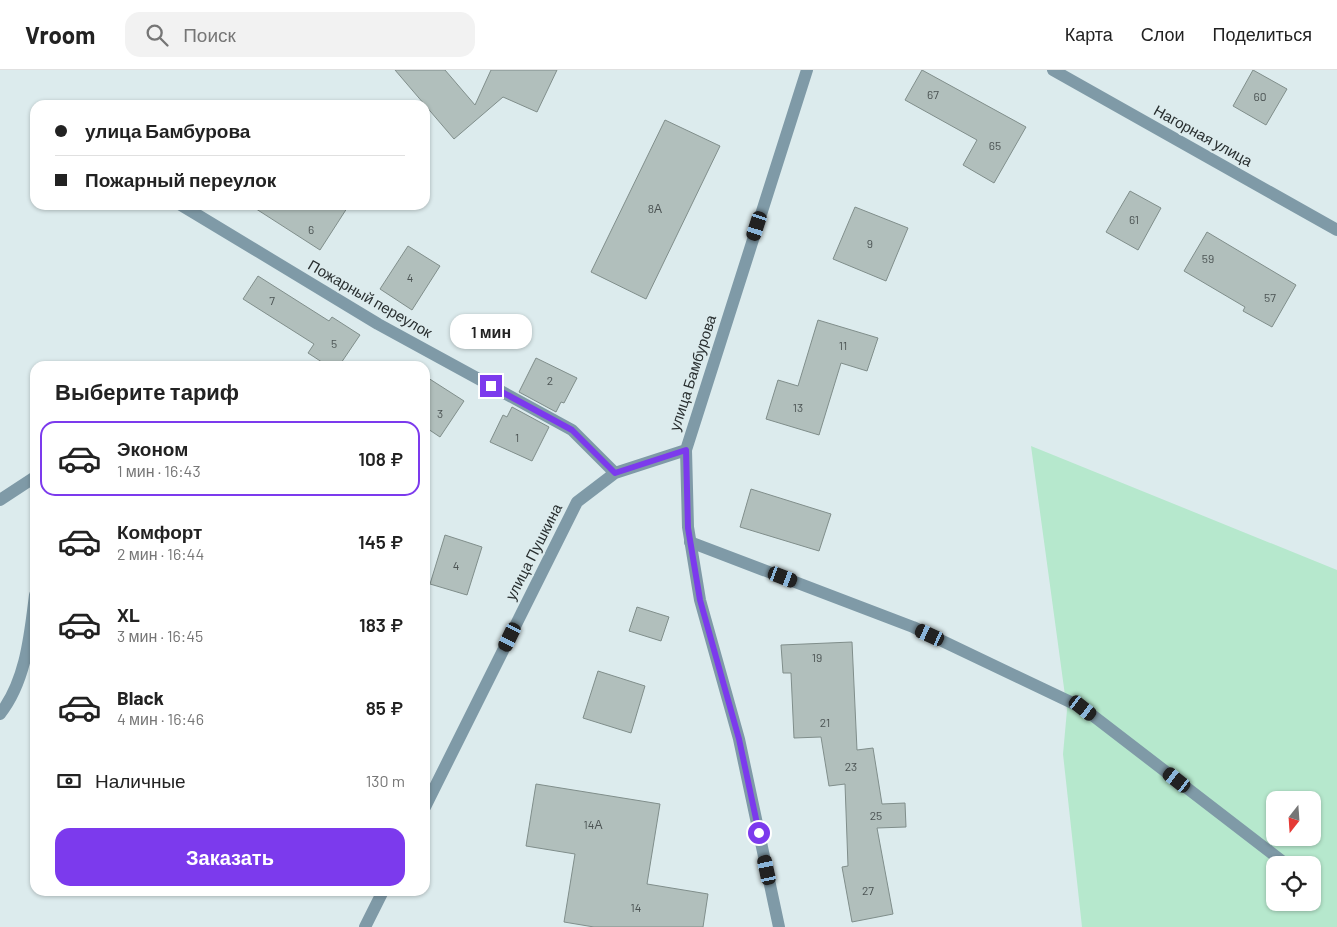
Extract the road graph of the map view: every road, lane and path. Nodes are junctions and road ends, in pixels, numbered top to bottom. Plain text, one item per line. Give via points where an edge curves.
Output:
1 (807, 70) edge
2 (1053, 70) edge
3 (189, 210) edge
4 (1337, 230) edge
5 (686, 450) junction
6 (615, 473) junction
7 (30, 480) edge
8 (0, 500) edge
9 (690, 542) junction
10 (30, 640) edge
11 (0, 714) edge
12 (430, 797) edge
13 (1275, 856) edge
14 (380, 896) edge
15 (365, 927) edge
16 (779, 927) edge

1 - 5 street, улица Бамбурова
2 - 4 street, Нагорная улица
3 - 6 street, Пожарный переулок via 378,324 572,430
5 - 6 street, улица Пушкина
5 - 9 street, улица Бамбурова
6 - 12 street, улица Пушкина via 577,502
7 - 8 street
9 - 13 street via 913,627 1083,708
9 - 16 street, улица Бамбурова via 700,600 739,739
10 - 11 street via 7,704
14 - 15 street

